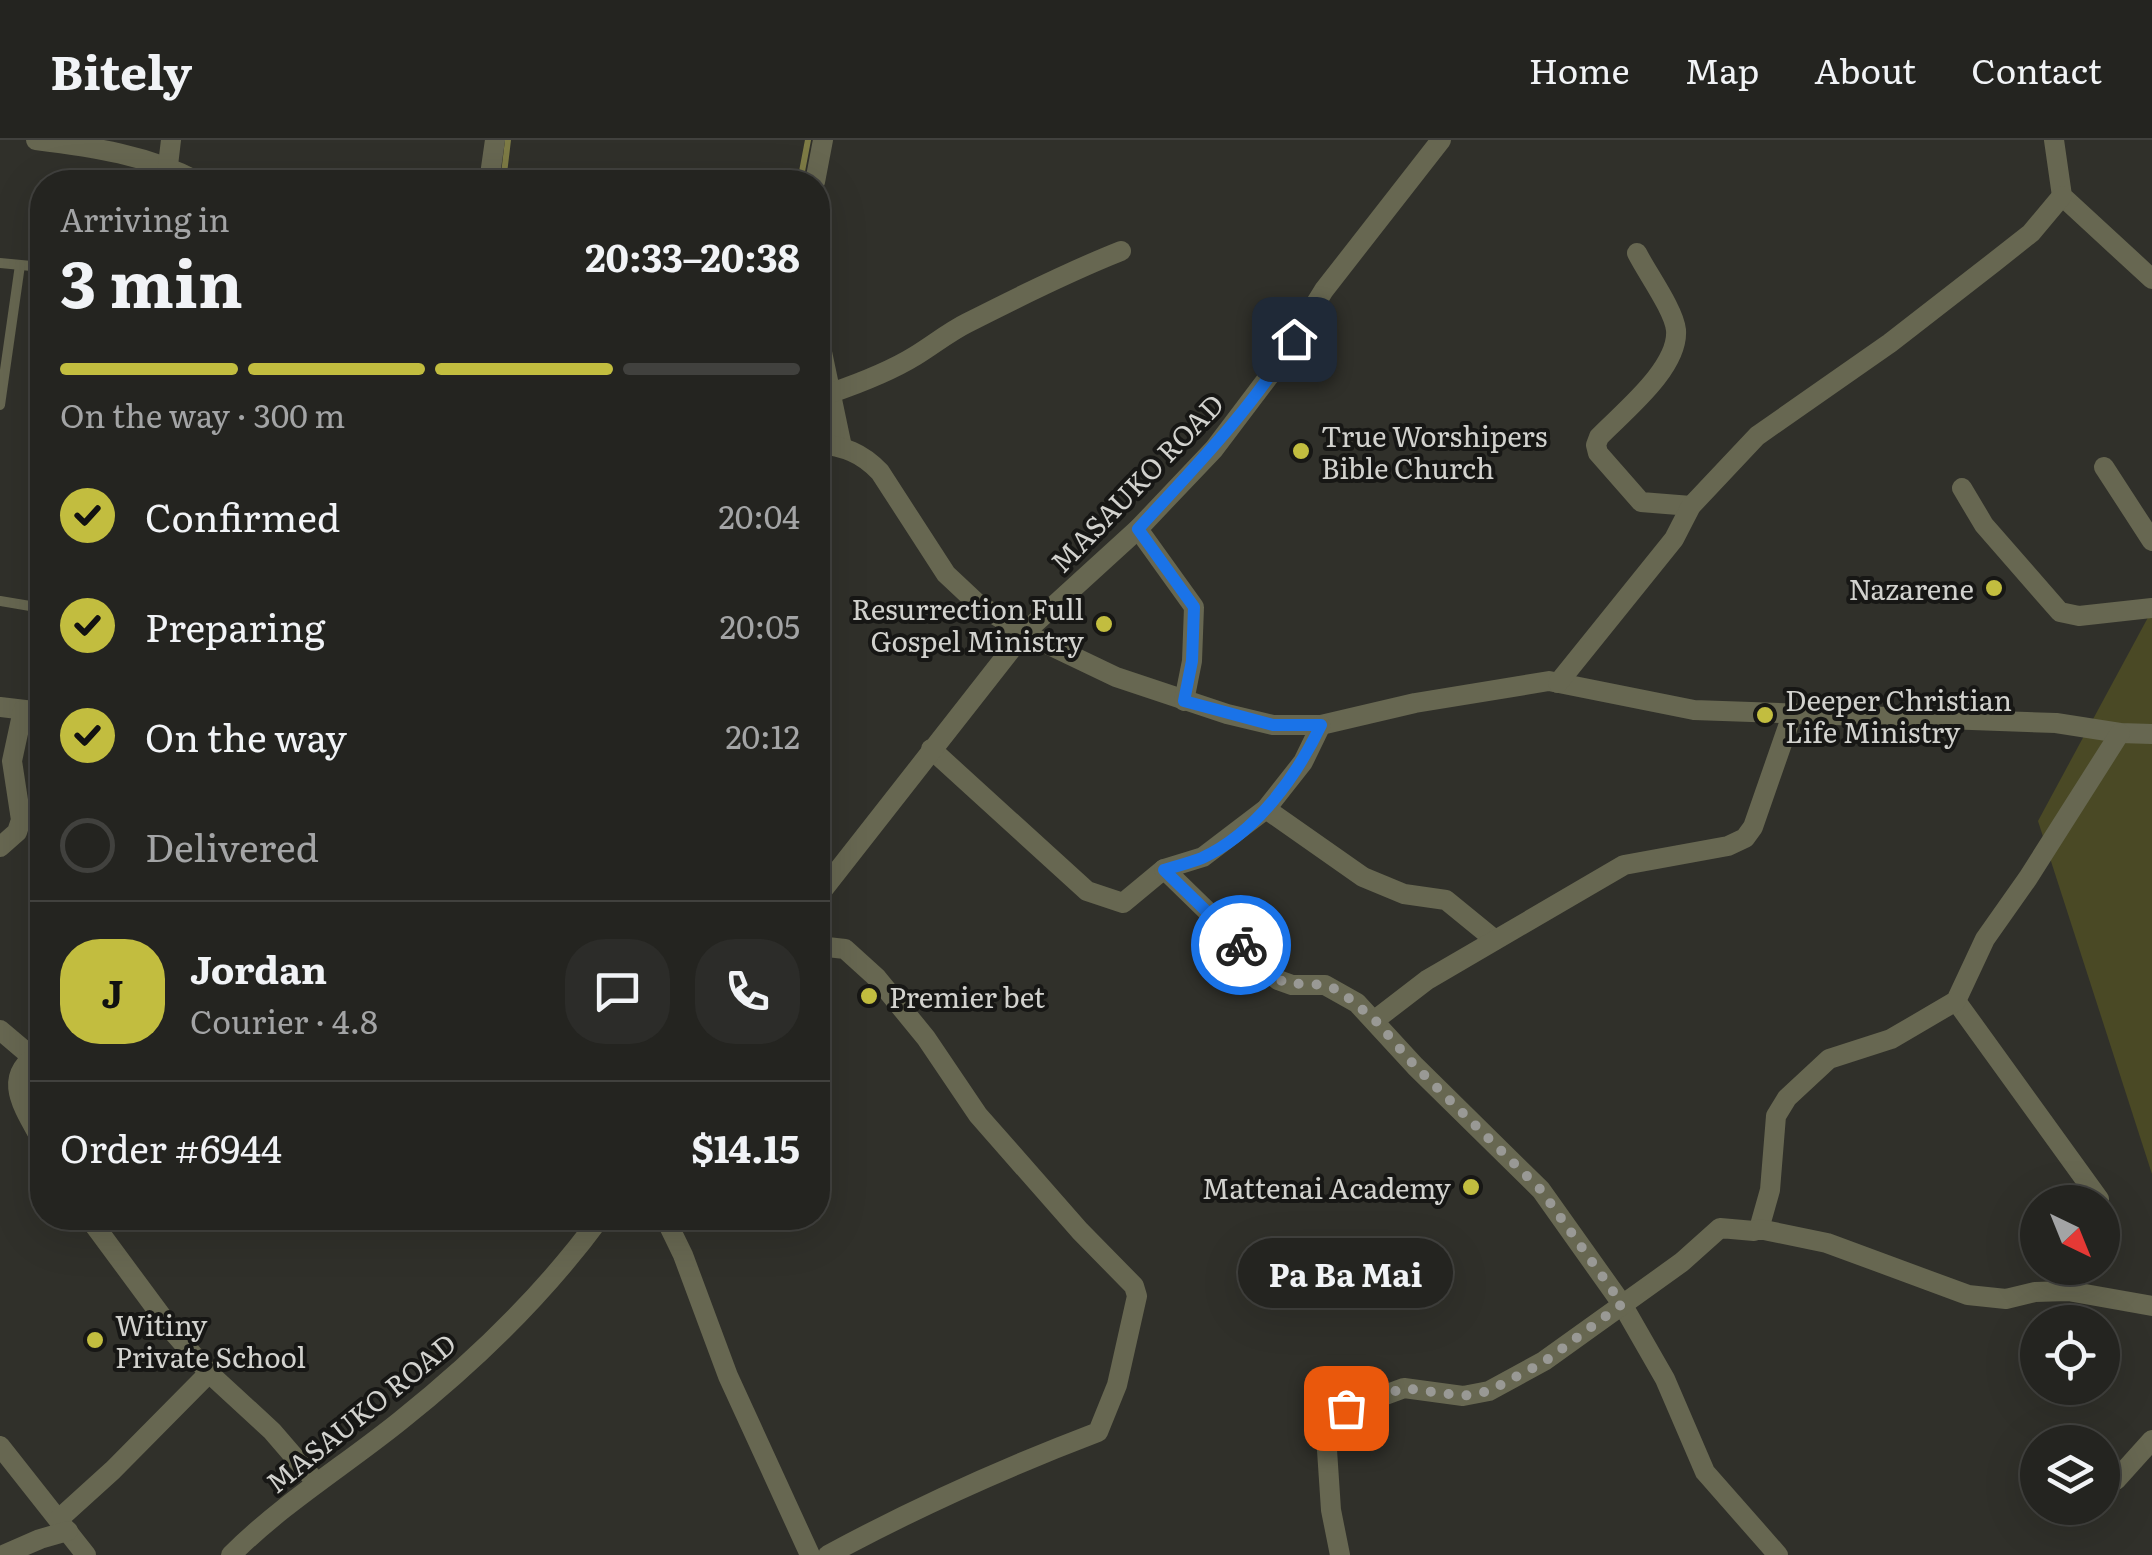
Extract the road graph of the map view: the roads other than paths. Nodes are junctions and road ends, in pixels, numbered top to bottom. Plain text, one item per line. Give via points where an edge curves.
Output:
1 (36, 140) edge
2 (172, 140) edge
3 (495, 140) edge
4 (824, 140) edge
5 (1440, 140) edge
6 (2054, 140) edge
7 (158, 170) edge
8 (168, 170) edge
9 (491, 170) edge
10 (818, 170) edge
11 (2062, 196) junction
12 (1121, 252) dead end
13 (1636, 253) dead end
14 (0, 263) edge
15 (20, 265) junction
16 (30, 266) edge
17 (2152, 279) edge
18 (830, 389) edge
19 (831, 394) junction
20 (0, 405) edge
21 (830, 445) edge
22 (842, 447) junction
23 (2104, 468) dead end
24 (1962, 488) dead end
25 (1691, 506) junction
26 (1138, 529) junction
27 (2152, 541) edge
28 (0, 602) edge
29 (30, 606) edge
30 (2152, 608) edge
31 (1024, 633) junction
32 (1558, 682) junction
33 (1184, 701) junction
34 (0, 707) edge
35 (30, 711) edge
36 (1792, 715) junction
37 (30, 716) edge
38 (1321, 725) junction
39 (2120, 733) junction
40 (2152, 734) edge
41 (931, 749) junction
42 (1266, 809) junction
43 (0, 847) edge
44 (1164, 870) junction
45 (830, 880) edge
46 (1495, 940) junction
47 (830, 947) edge
48 (1956, 1001) junction
49 (1375, 1020) junction
50 (0, 1030) edge
51 (30, 1049) edge
52 (30, 1059) edge
53 (30, 1120) edge
54 (2088, 1185) edge
55 (1759, 1228) junction
56 (99, 1230) edge
57 (590, 1230) edge
58 (671, 1230) edge
59 (1622, 1304) junction
60 (2152, 1306) edge
61 (210, 1373) junction
62 (2152, 1440) edge
63 (0, 1446) edge
64 (2120, 1476) edge
65 (316, 1482) junction
66 (64, 1525) junction
67 (3, 1555) edge
68 (86, 1555) edge
69 (230, 1555) edge
70 (810, 1555) edge
71 (828, 1555) edge
72 (1340, 1555) edge
73 (1778, 1555) edge

1 - 7 street via 121,153
2 - 8 street
3 - 9 street
4 - 10 street
5 - 26 street, MASAUKO ROAD via 1324,290 1258,394
6 - 11 street
11 - 17 street
11 - 25 street via 1994,263 1757,436
12 - 19 street via 1062,274 872,379
13 - 25 street via 1673,320 1675,340 1662,370 1596,446 1641,502
14 - 15 lane
15 - 16 lane
15 - 20 lane
18 - 19 street
19 - 22 street
21 - 22 street
22 - 31 street via 880,472 946,574
23 - 27 street
24 - 30 street via 1984,524 2060,612
25 - 32 street via 1674,539
26 - 31 street, MASAUKO ROAD
26 - 33 street via 1194,607
28 - 29 lane
31 - 33 street
31 - 41 street, MASAUKO ROAD
32 - 36 street via 1661,705
32 - 38 street
33 - 38 street via 1273,725
34 - 35 street
36 - 39 street via 2056,723
36 - 46 street via 1744,838 1624,865
37 - 43 street via 12,761 22,820
38 - 42 street via 1303,762
39 - 40 street
39 - 48 street via 1984,939
41 - 44 street via 1096,897 1123,904
41 - 45 street, MASAUKO ROAD
42 - 44 street via 1202,857
42 - 46 street via 1362,877 1394,891 1446,900
44 - 49 street via 1278,980 1340,991
46 - 49 street
47 - 71 street via 845,948 877,978 978,1115 1138,1296 1111,1406 1098,1432
48 - 54 street
48 - 55 street via 1891,1038 1830,1059 1787,1098 1776,1116 1770,1190
49 - 59 street via 1541,1190
50 - 51 street
52 - 53 street via 12,1079
55 - 59 street via 1720,1228
55 - 60 street via 1827,1244 1968,1295 2006,1299 2068,1291
56 - 61 street
57 - 65 street, MASAUKO ROAD via 432,1396
58 - 70 street
59 - 72 street via 1544,1362 1489,1391 1463,1396 1404,1388 1339,1412 1327,1450
59 - 73 street via 1665,1379 1705,1472
61 - 65 street
61 - 66 street
62 - 64 street
63 - 66 street
65 - 69 street, MASAUKO ROAD
66 - 67 street
66 - 68 street

